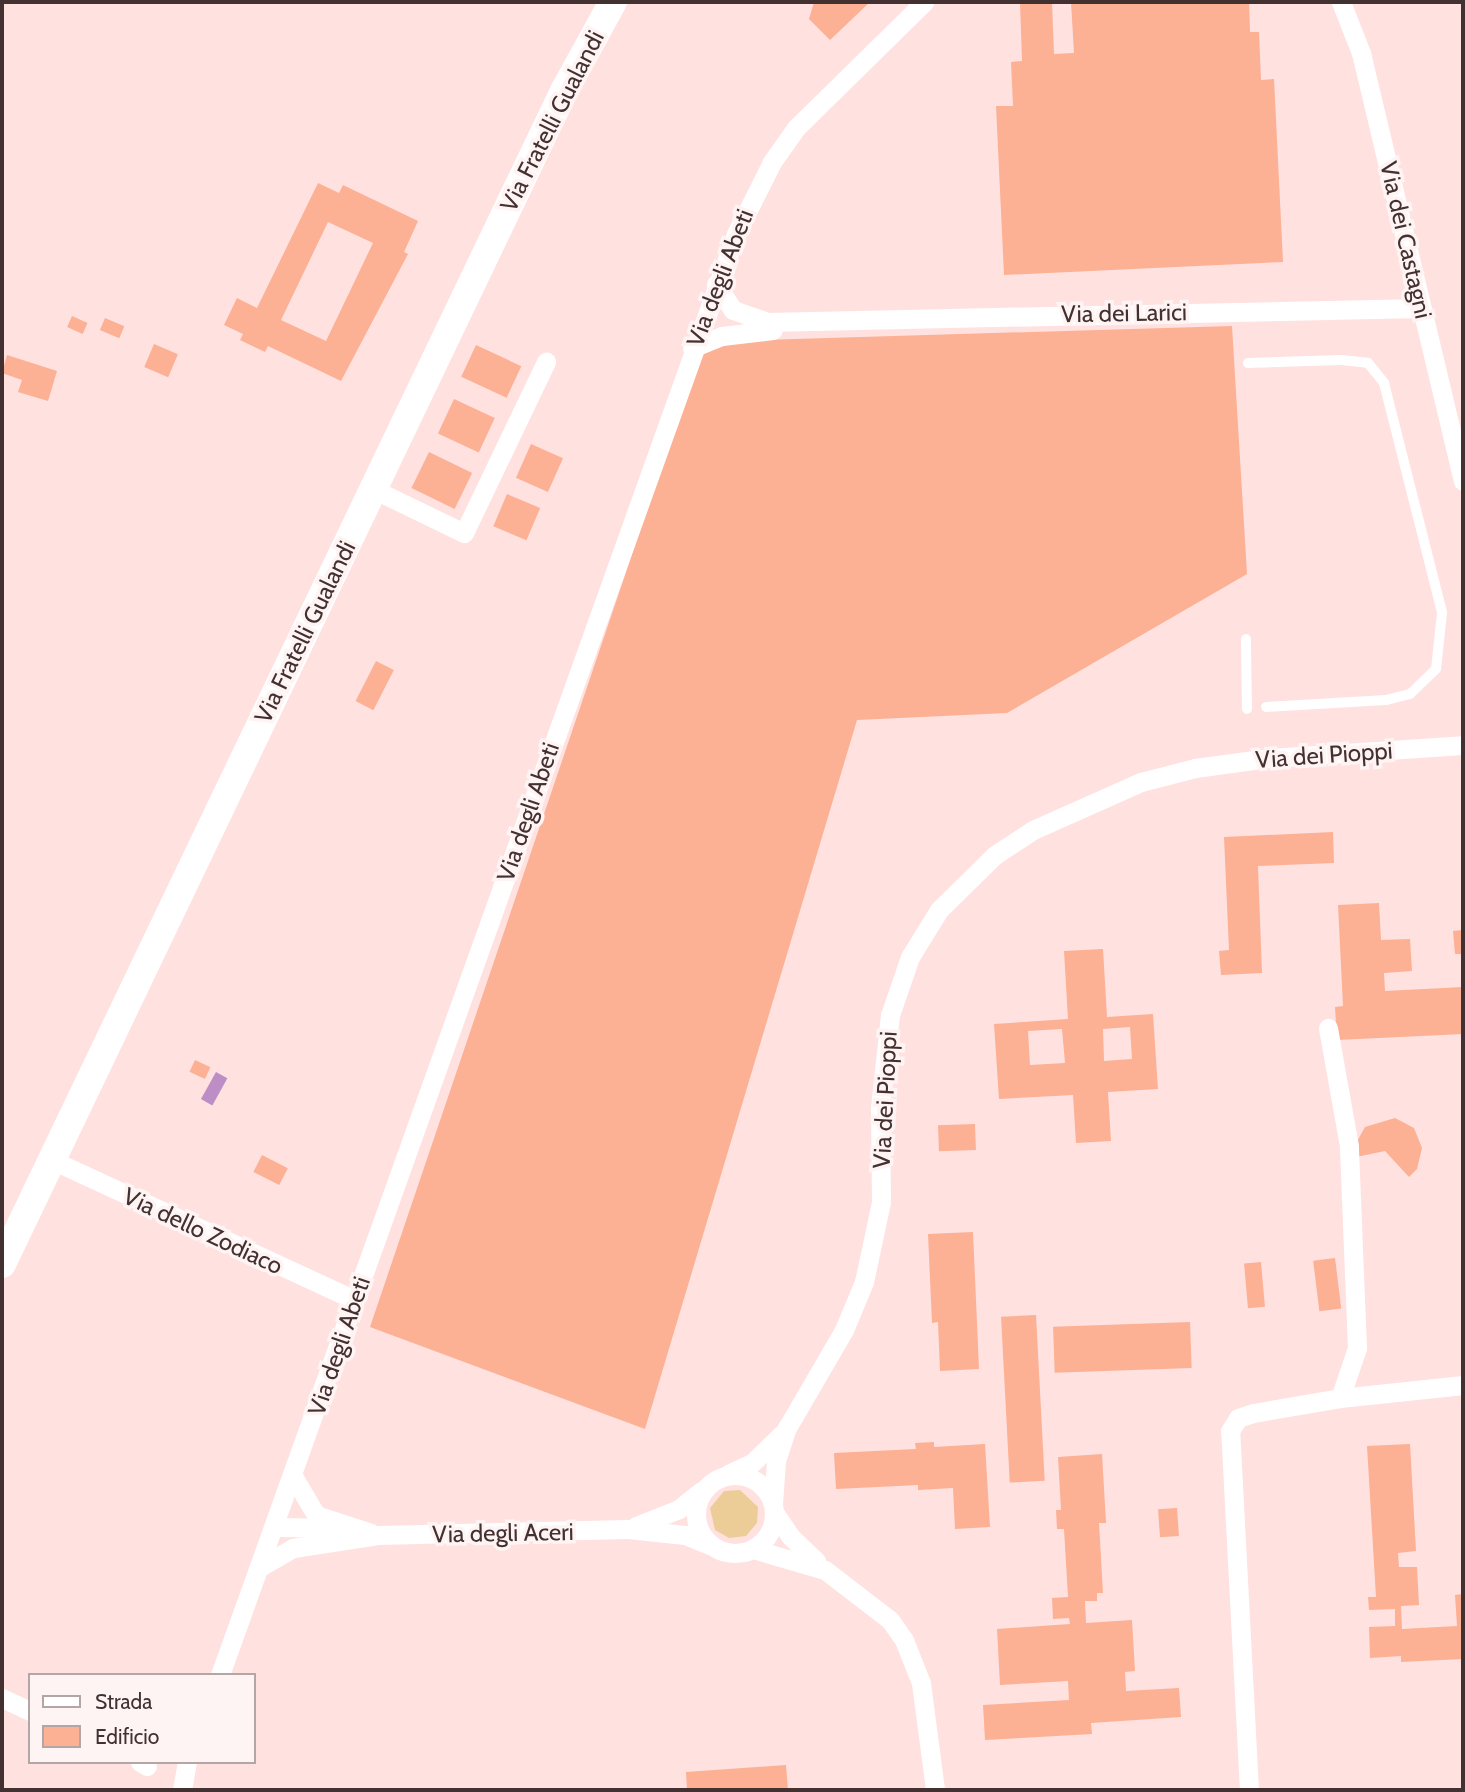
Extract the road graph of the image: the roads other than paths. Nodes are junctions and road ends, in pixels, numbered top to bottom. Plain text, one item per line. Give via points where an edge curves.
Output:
1 (613, 2) edge
2 (925, 2) edge
3 (1340, 2) edge
4 (709, 302) junction
5 (1422, 307) junction
6 (826, 320) junction
7 (746, 333) junction
8 (692, 348) junction
9 (546, 362) dead end
10 (1248, 363) dead end
11 (1463, 481) edge
12 (373, 489) junction
13 (1246, 639) dead end
14 (1266, 707) dead end
15 (1247, 709) dead end
16 (1463, 745) edge
17 (1328, 1028) dead end
18 (52, 1160) junction
19 (2, 1264) edge
20 (355, 1300) junction
21 (1463, 1385) edge
22 (1340, 1398) junction
23 (787, 1428) junction
24 (293, 1476) junction
25 (711, 1483) junction
26 (774, 1508) junction
27 (275, 1527) junction
28 (351, 1527) junction
29 (628, 1529) junction
30 (378, 1535) junction
31 (714, 1547) junction
32 (753, 1549) junction
33 (260, 1567) junction
34 (825, 1570) junction
35 (221, 1673) edge
36 (2, 1698) edge
37 (28, 1710) edge
38 (187, 1764) edge
39 (932, 1788) edge
40 (182, 1790) edge
41 (1249, 1790) edge

1 - 12 street, Via Fratelli Gualandi via 564,91
2 - 4 street, Via degli Abeti via 796,128 752,197
3 - 5 street, Via dei Castagni via 1361,53
4 - 6 street, Via dei Larici via 725,301 743,317 767,322
4 - 7 street via 717,321
4 - 8 street, Via degli Abeti
5 - 6 street, Via dei Larici
5 - 11 street, Via dei Castagni
6 - 7 street, Via dei Larici
7 - 8 street, Via dei Larici via 722,336
8 - 20 street, Via degli Abeti
9 - 12 street via 464,533
10 - 14 lane via 1368,363 1384,383 1442,613 1436,669 1410,694 1386,700
12 - 18 street, Via Fratelli Gualandi
13 - 15 lane
16 - 23 street, Via dei Pioppi via 1269,758 1169,773 1119,789 1033,830 968,881 918,941 899,984 883,1056 881,1202 875,1242 855,1308
17 - 22 street via 1348,1129 1358,1336 1353,1370
18 - 19 street, Via Fratelli Gualandi
18 - 20 street, Via dello Zodiaco
20 - 24 street, Via degli Abeti
21 - 22 street
22 - 41 street via 1252,1413 1238,1418 1230,1431
23 - 25 street, Via degli Aceri via 752,1463
23 - 26 street via 776,1461
24 - 27 street, Via degli Abeti
24 - 28 street, Via degli Aceri via 316,1515
25 - 26 street via 751,1478
25 - 29 street, Via degli Aceri via 679,1509
25 - 31 street via 695,1513 697,1527
26 - 32 street via 769,1533
26 - 34 street via 790,1536
27 - 28 street
27 - 33 street, Via degli Abeti
28 - 30 street, Via degli Aceri
29 - 30 street, Via degli Aceri
29 - 31 street, Via degli Aceri via 675,1532
30 - 33 street, Via degli Aceri via 293,1548
31 - 32 street via 740,1553
32 - 34 street
33 - 35 street, Via degli Abeti
34 - 39 street via 870,1600 904,1640 926,1704
36 - 37 street
38 - 40 street

